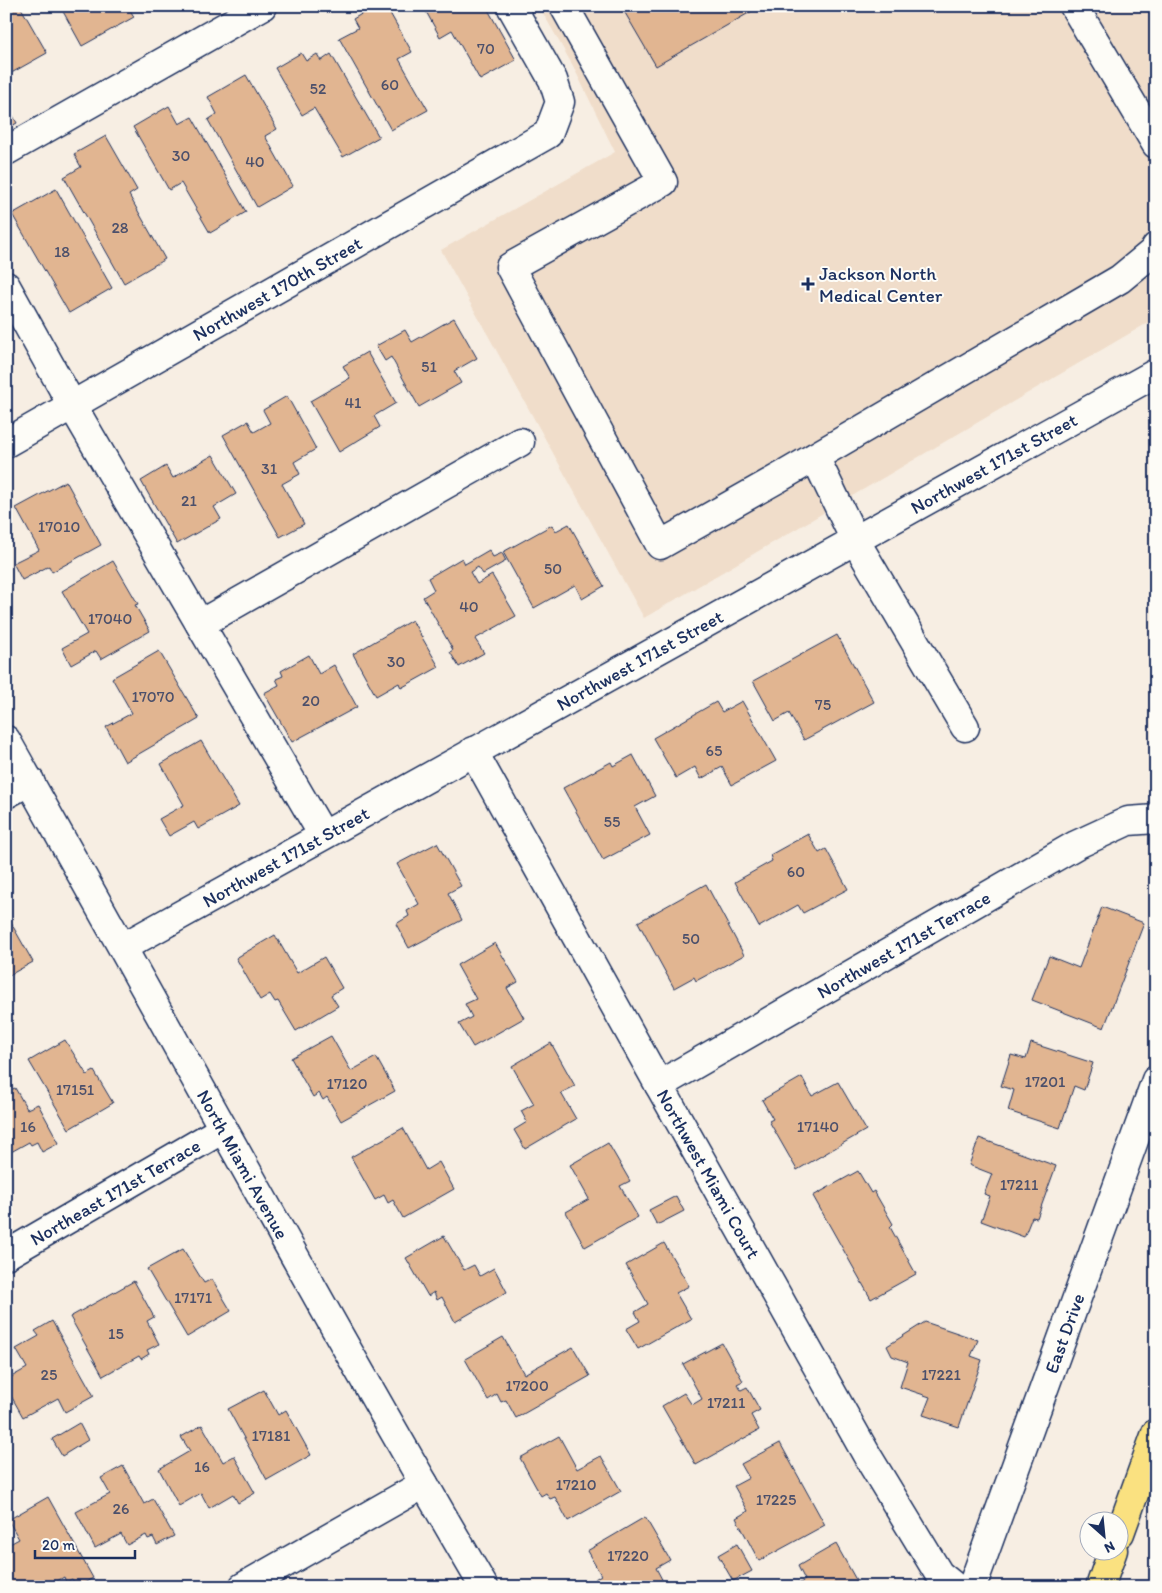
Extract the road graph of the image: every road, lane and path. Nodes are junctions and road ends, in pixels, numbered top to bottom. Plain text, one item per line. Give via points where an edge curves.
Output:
1 (262, 6) edge
2 (511, 6) edge
3 (564, 6) edge
4 (1074, 6) edge
5 (1156, 144) edge
6 (6, 151) edge
7 (1156, 247) edge
8 (6, 286) edge
9 (1156, 373) edge
10 (72, 405) junction
11 (520, 442) dead end
12 (6, 443) edge
13 (815, 457) junction
14 (855, 540) junction
15 (200, 624) junction
16 (965, 727) dead end
17 (6, 740) edge
18 (473, 751) junction
19 (18, 788) edge
20 (1156, 819) edge
21 (323, 835) junction
22 (123, 947) junction
23 (1156, 1080) edge
24 (659, 1085) junction
25 (223, 1129) junction
26 (6, 1255) edge
27 (1156, 1433) edge
28 (424, 1484) junction
29 (1128, 1510) edge
30 (1109, 1560) edge
31 (243, 1587) edge
32 (484, 1587) edge
33 (955, 1587) edge
34 (972, 1587) edge
35 (1100, 1587) edge

1 - 6 street
2 - 10 street, Northwest 170th Street via 553,80 560,102 548,134
3 - 13 street via 663,182 510,267 660,545
4 - 5 street
7 - 13 street via 1120,279
8 - 10 street
9 - 14 street, Northwest 171st Street
10 - 12 street, Northwest 170th Street
10 - 15 street
11 - 15 street
13 - 14 street
14 - 16 street
14 - 18 street, Northwest 171st Street
15 - 21 street
17 - 19 street, North Miami Avenue
18 - 21 street, Northwest 171st Street
18 - 24 street, Northwest Miami Court
19 - 22 street, North Miami Avenue
20 - 24 street, Northwest 171st Terrace via 1128,821 1076,845
21 - 22 street, Northwest 171st Street
22 - 25 street, North Miami Avenue
23 - 34 street, East Drive
24 - 33 street, Northwest Miami Court via 868,1457 939,1574
25 - 26 street, Northeast 171st Terrace
25 - 28 street, North Miami Avenue
27 - 29 highway
28 - 31 street
28 - 32 street, North Miami Avenue
30 - 35 highway

